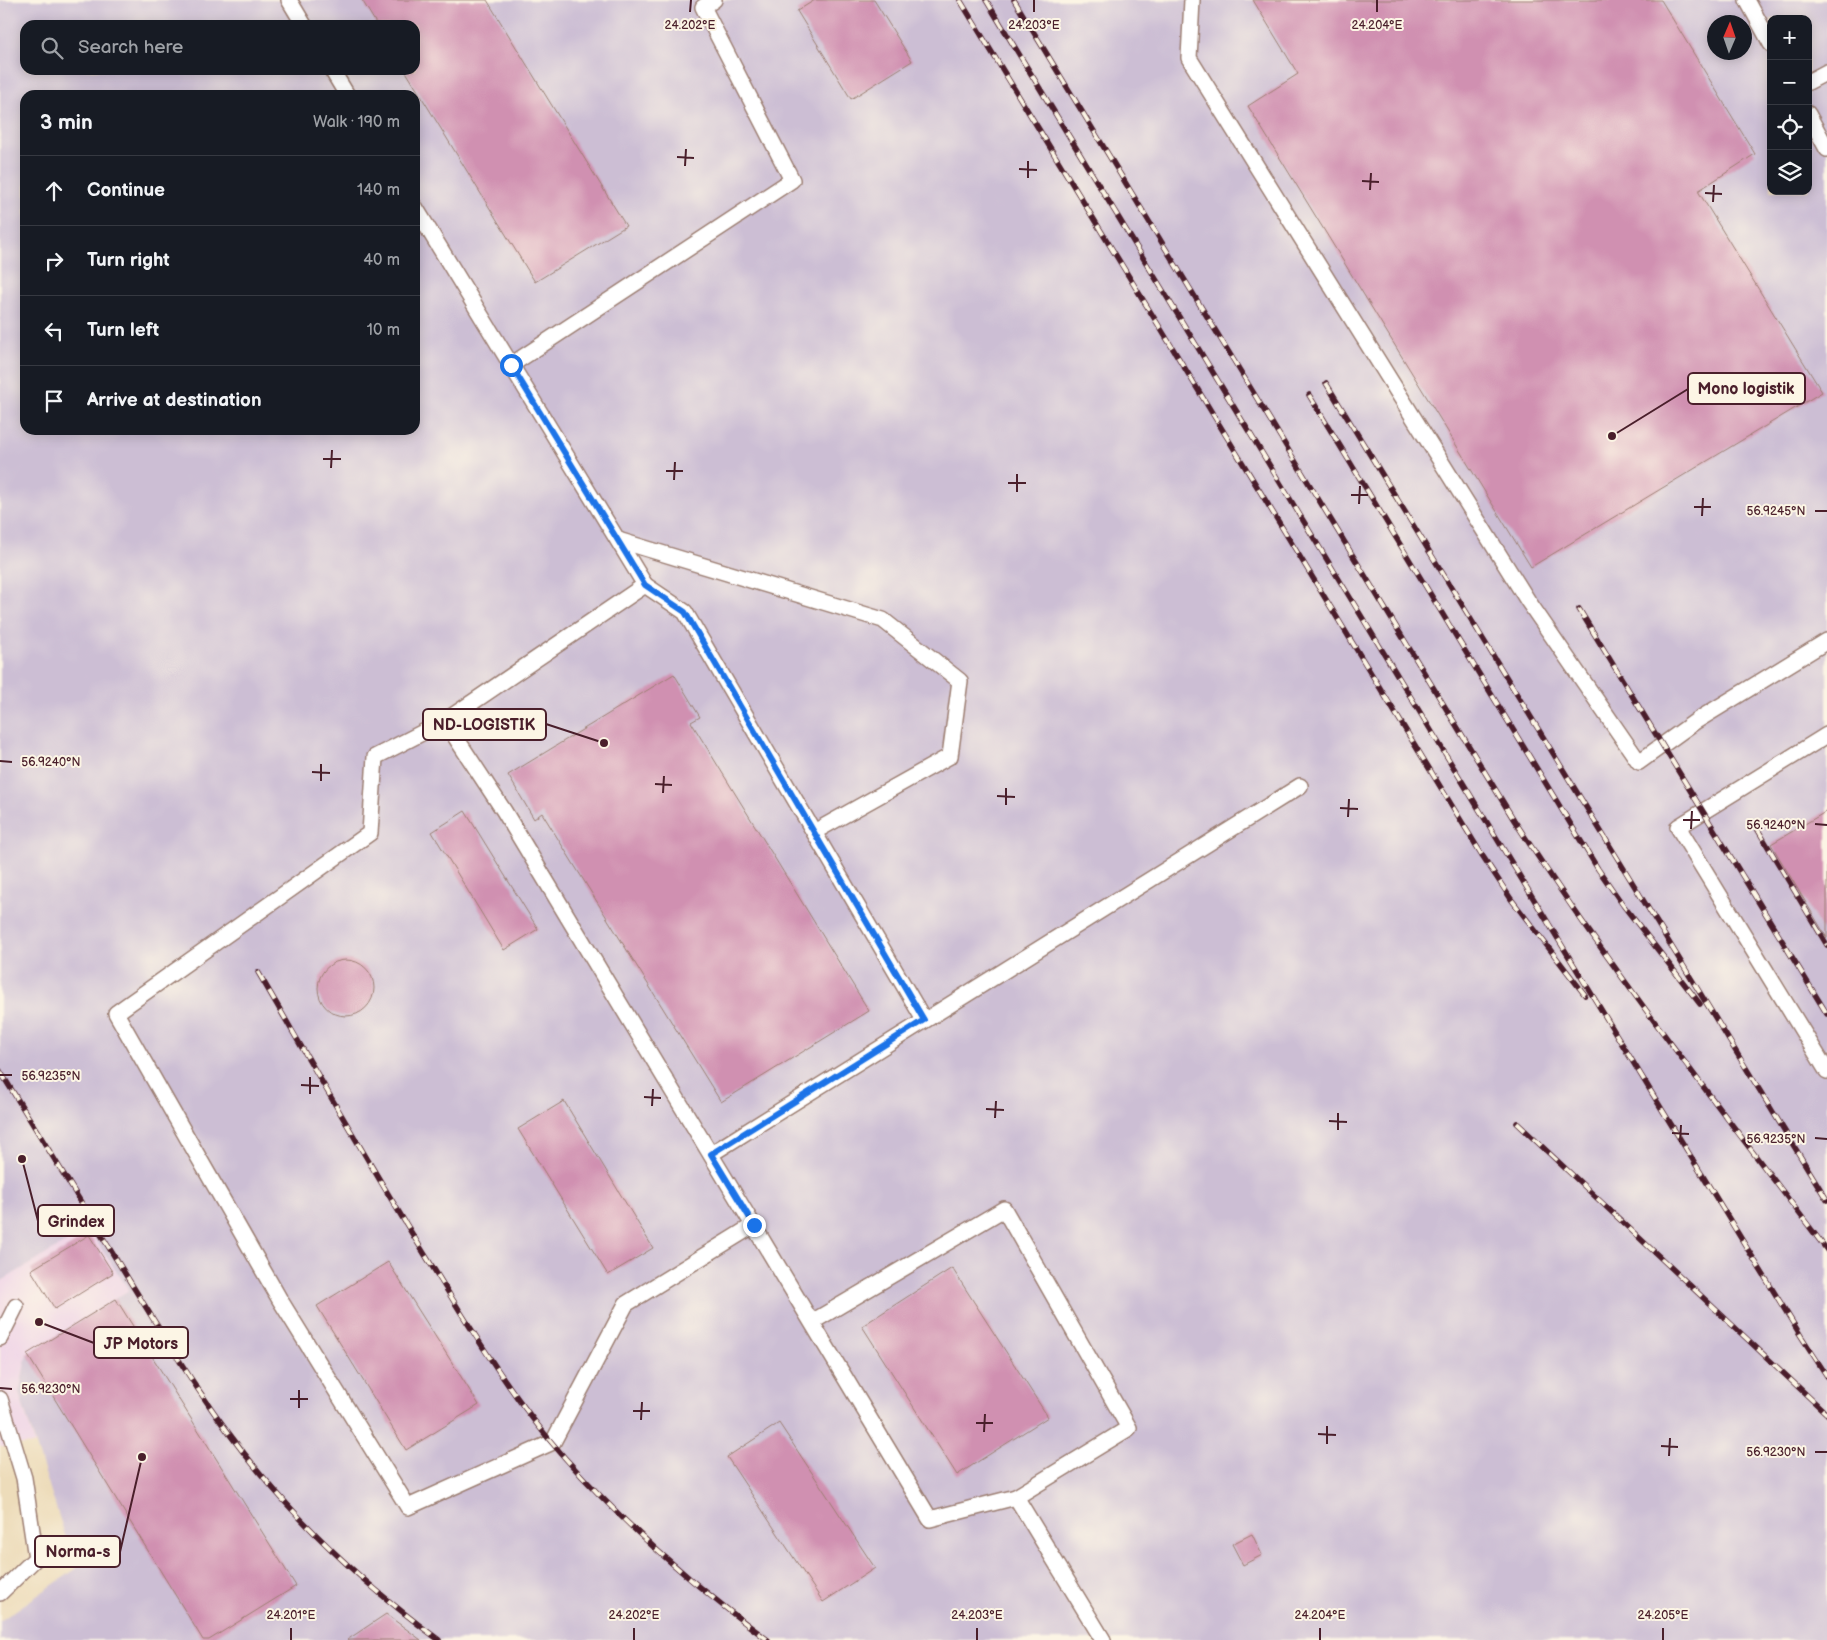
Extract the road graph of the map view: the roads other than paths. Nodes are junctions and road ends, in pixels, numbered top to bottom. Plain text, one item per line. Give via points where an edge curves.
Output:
1 (289, 0) edge
2 (714, 0) edge
3 (1192, 0) edge
4 (1747, 0) edge
5 (301, 20) edge
6 (1767, 37) edge
7 (1827, 72) edge
8 (335, 75) edge
9 (1812, 80) edge
10 (344, 90) edge
11 (1812, 122) edge
12 (1827, 150) edge
13 (420, 215) edge
14 (511, 365) junction
15 (618, 540) junction
16 (645, 585) junction
17 (1827, 642) edge
18 (445, 721) junction
19 (1827, 734) edge
20 (1300, 786) dead end
21 (814, 832) junction
22 (924, 1020) junction
23 (1827, 1071) edge
24 (711, 1154) junction
25 (754, 1225) junction
26 (16, 1306) dead end
27 (812, 1322) junction
28 (0, 1338) edge
29 (0, 1399) edge
30 (1016, 1497) junction
31 (0, 1593) edge
32 (1103, 1640) edge

1 - 5 lane
2 - 14 lane via 703,7 792,180
3 - 17 lane via 1189,58 1528,600 1639,762 1696,721
4 - 6 lane
7 - 9 lane
8 - 10 lane
11 - 12 lane
13 - 14 lane
14 - 15 lane
15 - 16 lane
15 - 21 lane via 883,620 960,681 950,756
16 - 18 lane
16 - 21 lane via 685,612
18 - 24 lane via 504,811
18 - 25 lane via 375,757 370,833 116,1013 280,1300 408,1508 553,1442 626,1304
19 - 23 lane via 1678,827
20 - 22 lane
21 - 22 lane
22 - 24 lane
24 - 25 lane
25 - 27 lane
26 - 28 lane
27 - 30 lane via 930,1519
27 - 30 lane via 1004,1209 1129,1428
29 - 31 lane via 24,1478 36,1558
30 - 32 lane

